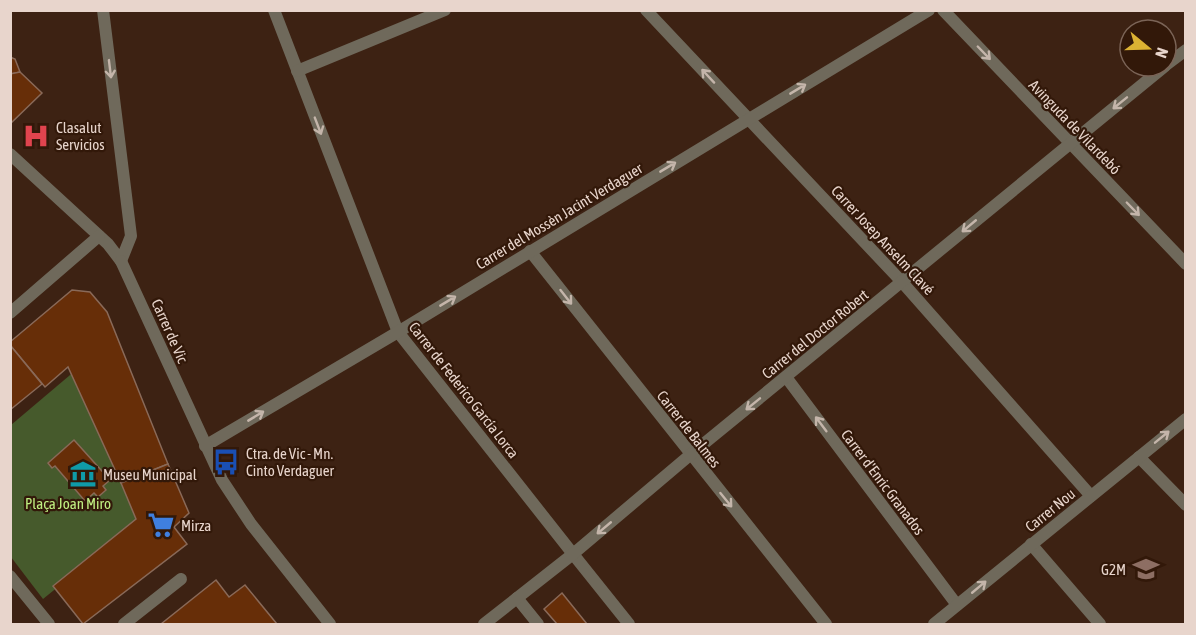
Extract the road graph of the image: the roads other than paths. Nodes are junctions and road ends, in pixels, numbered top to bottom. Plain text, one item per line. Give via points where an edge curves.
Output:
1 (103, 10) edge
2 (274, 10) edge
3 (445, 10) edge
4 (646, 10) edge
5 (929, 10) edge
6 (943, 10) edge
7 (297, 72) junction
8 (1151, 78) edge
9 (748, 119) junction
10 (1070, 143) junction
11 (10, 154) edge
12 (99, 236) junction
13 (530, 251) junction
14 (121, 261) junction
15 (1185, 264) edge
16 (902, 282) junction
17 (10, 313) edge
18 (398, 332) junction
19 (786, 377) junction
20 (1185, 419) edge
21 (205, 446) junction
22 (690, 455) junction
23 (1139, 457) junction
24 (1091, 496) junction
25 (1185, 505) edge
26 (1031, 544) junction
27 (573, 554) junction
28 (10, 576) edge
29 (181, 579) dead end
30 (517, 598) junction
31 (957, 605) junction
32 (49, 624) edge
33 (124, 624) edge
34 (330, 624) edge
35 (484, 624) edge
36 (538, 624) edge
37 (629, 624) edge
38 (826, 624) edge
39 (934, 624) edge
40 (1100, 624) edge

1 -> 14 street via 131,236
2 - 7 street, Carrer de Federico García Lorca
3 - 7 street
9 -> 4 street, Carrer Josep Anselm Clavé
9 -> 5 street, Carrer del Mossèn Jacint Verdaguer
6 -> 10 street, Avinguda de Vilardebó
7 -> 18 street, Carrer de Federico García Lorca
8 -> 10 street, Carrer del Doctor Robert
13 -> 9 street, Carrer del Mossèn Jacint Verdaguer
9 - 16 street, Carrer Josep Anselm Clavé
10 -> 15 street, Avinguda de Vilardebó
10 -> 16 street, Carrer del Doctor Robert
11 - 12 street, Carrer de Vic
12 - 14 street, Carrer de Vic
12 - 17 street
18 -> 13 street, Carrer del Mossèn Jacint Verdaguer
13 -> 22 street, Carrer de Balmes
14 - 21 street, Carrer de Vic
16 - 19 street, Carrer del Doctor Robert
16 - 24 street, Carrer Josep Anselm Clavé
21 -> 18 street, Carrer del Mossèn Jacint Verdaguer
18 - 27 street, Carrer de Federico García Lorca
19 -> 22 street, Carrer del Doctor Robert
31 -> 19 street, Carrer d'Enric Granados
23 -> 20 street, Carrer Nou
21 - 34 street, Carrer de Vic via 251,524
22 -> 27 street, Carrer del Doctor Robert
22 -> 38 street, Carrer de Balmes
23 - 24 street, Carrer Nou
23 - 25 street
24 - 26 street, Carrer Nou
31 -> 26 street, Carrer Nou
26 - 40 street
27 - 30 street, Carrer del Doctor Robert
27 - 37 street, Carrer de Federico García Lorca
28 - 32 street
29 - 33 street
30 - 35 street, Carrer del Doctor Robert
30 - 36 street
31 - 39 street, Carrer Nou

